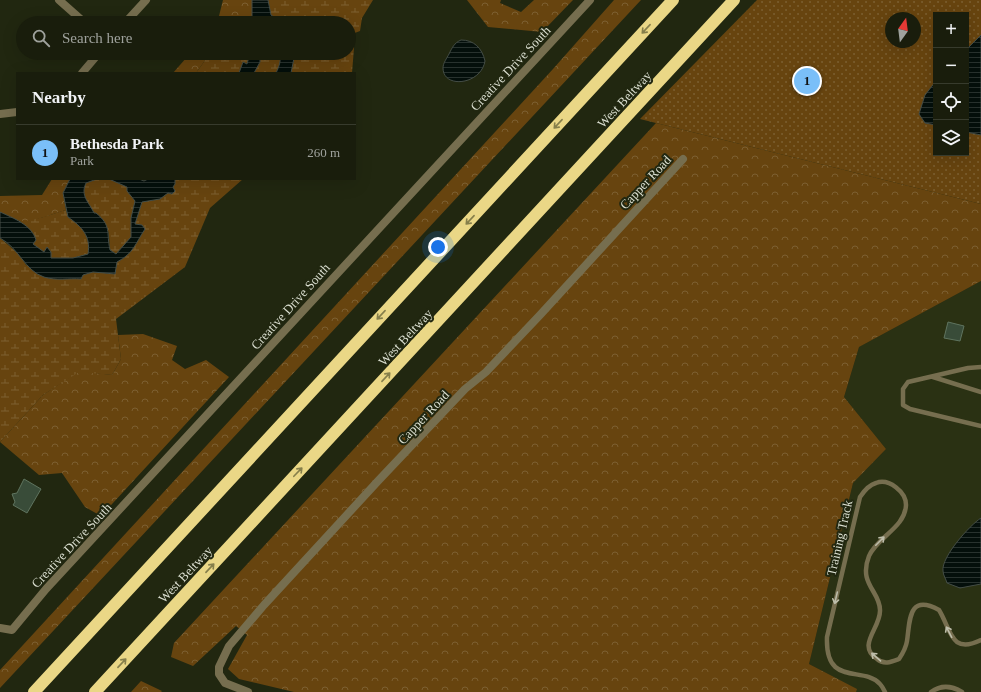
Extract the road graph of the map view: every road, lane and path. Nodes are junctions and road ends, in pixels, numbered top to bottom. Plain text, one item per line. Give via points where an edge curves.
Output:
1 (59, 0) edge
2 (146, 0) edge
3 (590, 0) edge
4 (673, 0) edge
5 (734, 0) edge
6 (77, 16) edge
7 (132, 16) edge
8 (93, 60) edge
9 (83, 72) edge
10 (16, 112) edge
11 (0, 114) edge
12 (683, 159) dead end
13 (981, 367) edge
14 (932, 376) junction
15 (981, 392) edge
16 (981, 426) edge
17 (0, 628) edge
18 (981, 640) edge
19 (34, 692) edge
20 (95, 692) edge
21 (248, 692) edge
22 (885, 692) edge
23 (931, 692) edge
24 (962, 692) edge

1 - 6 street
2 - 7 street
3 - 17 street, Creative Drive South via 46,589 12,630
4 -> 19 highway
20 -> 5 highway, West Beltway
8 - 9 street
10 - 11 street
12 - 21 street, Capper Road via 540,315 378,481 229,646 219,668 219,674 225,683
13 - 14 lane
14 - 15 lane
14 - 16 lane via 908,382 903,389 903,405 910,409
18 -> 22 lane, Training Track via 973,644 962,644 954,640 939,610 924,605 912,612 908,620 907,642 900,659 889,663 880,662 868,649 868,640 879,620 880,610 866,577 866,567 874,547 902,520 906,504 897,487 876,482 860,497 827,637 827,648 830,659 840,670 873,679
23 - 24 lane via 943,686 954,687

